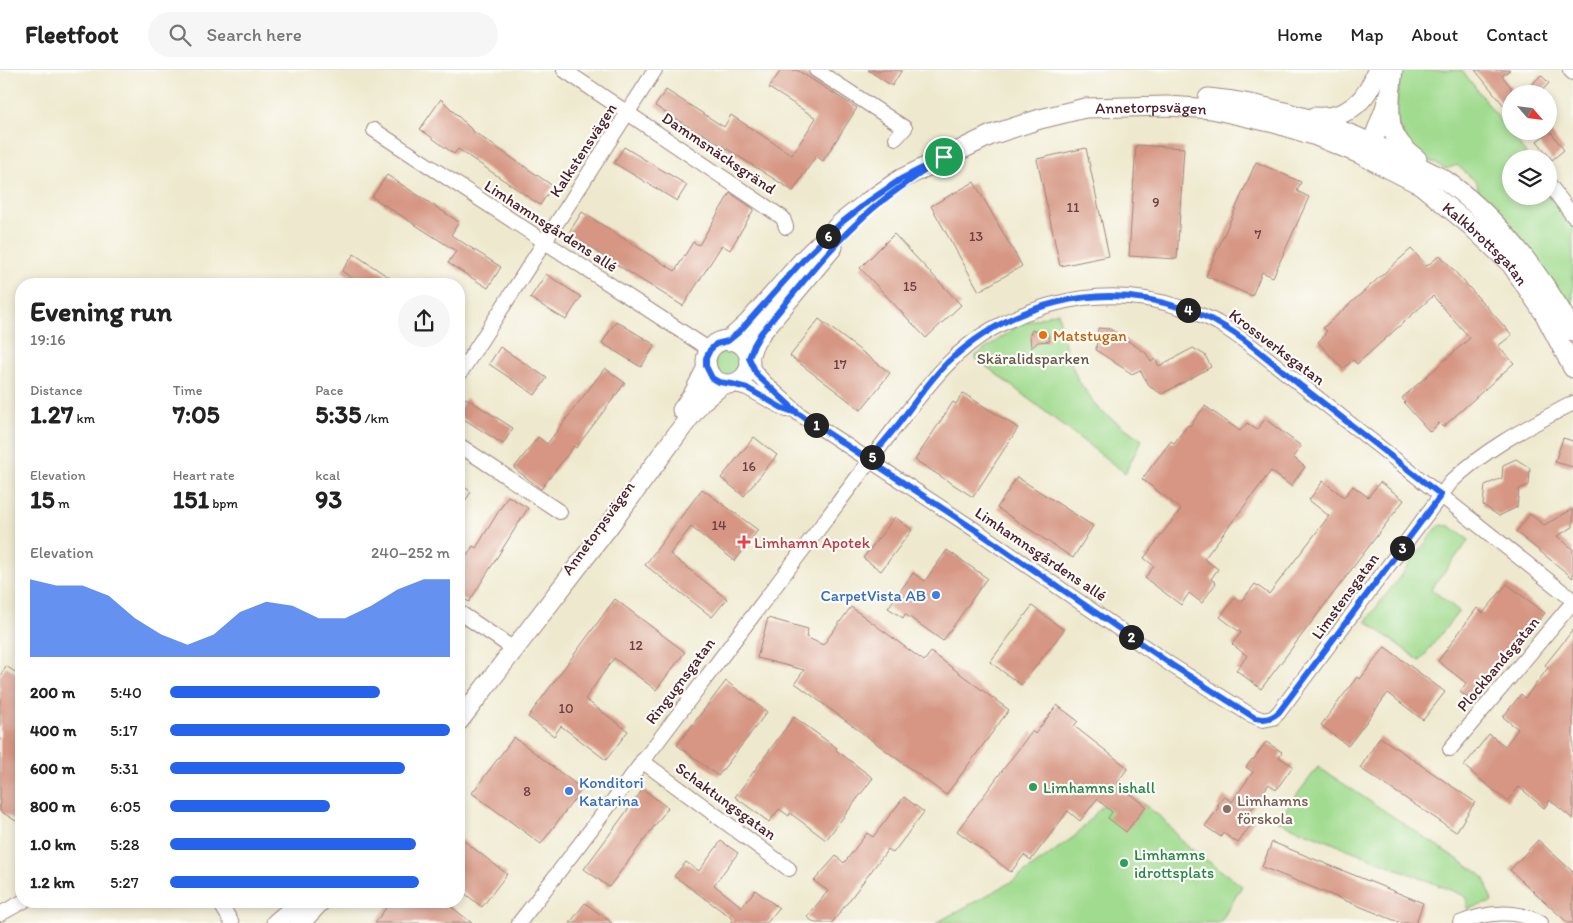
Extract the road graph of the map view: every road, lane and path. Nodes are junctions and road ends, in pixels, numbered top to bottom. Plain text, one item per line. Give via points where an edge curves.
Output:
1 (564, 70) edge
2 (655, 70) edge
3 (816, 70) edge
4 (1376, 70) edge
5 (1570, 70) edge
6 (1573, 73) edge
7 (1389, 75) edge
8 (1085, 108) junction
9 (628, 112) junction
10 (1300, 116) junction
11 (374, 130) dead end
12 (896, 138) dead end
13 (1364, 145) junction
14 (944, 157) junction
15 (1448, 182) junction
16 (1557, 195) edge
17 (1573, 216) edge
18 (786, 227) dead end
19 (544, 242) junction
20 (1573, 331) edge
21 (728, 341) junction
22 (708, 358) junction
23 (749, 360) junction
24 (465, 365) edge
25 (1573, 368) edge
26 (728, 384) junction
27 (1573, 403) edge
28 (799, 414) junction
29 (465, 449) edge
30 (869, 460) junction
31 (1441, 495) junction
32 (560, 512) dead end
33 (1573, 601) edge
34 (465, 616) edge
35 (511, 647) junction
36 (486, 686) junction
37 (465, 713) edge
38 (1263, 720) joint
39 (1450, 749) dead end
40 (642, 761) junction
41 (789, 869) dead end
42 (15, 906) edge
43 (223, 908) edge
44 (294, 908) edge
45 (314, 908) edge
46 (0, 914) edge
47 (232, 923) edge
48 (276, 923) edge
49 (300, 923) edge
50 (519, 923) edge
51 (1460, 923) edge
52 (1541, 923) edge

1 - 9 street, Dammsnäcksgränd
2 - 9 street, Kalkstensvägen
3 - 12 street via 905,128
4 - 10 main road via 1366,94 1348,111 1334,117
5 - 6 street
7 - 13 main road via 1385,109
7 - 15 main road via 1390,124 1396,139 1400,146
8 - 10 main road, Kalkbrottsgatan via 1143,96 1194,96 1243,101
8 - 13 main road, Annetorpsvägen via 1168,106 1212,109
8 - 14 main road, Annetorpsvägen via 991,135
9 - 18 street, Dammsnäcksgränd via 783,218
9 - 19 street, Kalkstensvägen
10 - 13 main road, Kalkbrottsgatan via 1326,124
11 - 19 street, Limhamnsgårdens allé
13 - 15 main road, Kalkbrottsgatan
13 - 25 main road, Kalkbrottsgatan via 1420,185 1511,264 1544,313
14 - 21 main road, Annetorpsvägen via 901,179 841,223
14 - 23 main road, Annetorpsvägen via 898,188 857,222 829,251 761,333
15 - 20 main road, Kalkbrottsgatan via 1506,234 1535,271
16 - 17 street
19 - 22 street, Limhamnsgårdens allé
19 - 24 street, Kalkstensvägen
21 - 22 main road, Annetorpsvägen via 716,344
21 - 23 main road via 743,347
22 - 26 main road via 712,378
22 - 35 main road, Annetorpsvägen via 688,401
23 - 26 main road, Annetorpsvägen via 746,374
23 - 28 street, Limhamnsgårdens allé via 767,386
26 - 28 street, Limhamnsgårdens allé via 747,388
26 - 36 main road, Annetorpsvägen via 702,401
27 - 31 street, Limstensgatan via 1487,451
28 - 30 street, Limhamnsgårdens allé
29 - 32 street
30 - 31 street, Krossverksgatan via 935,376 990,330 1031,311 1063,301 1121,296 1169,304 1216,322 1257,350
30 - 38 street, Limhamnsgårdens allé via 1172,665
30 - 40 street, Ringugnsgatan
31 - 33 street, Krossverksgatan
31 - 38 street, Limstensgatan via 1279,712 1273,718
33 - 39 street, Plockbandsgatan
34 - 35 street
35 - 36 main road, Annetorpsvägen
36 - 37 main road, Annetorpsvägen
40 - 41 street, Schaktungsgatan
40 - 50 street, Ringugnsgatan
42 - 46 street
43 - 47 street
44 - 48 main road
45 - 49 main road
51 - 52 street via 1482,916 1511,914

